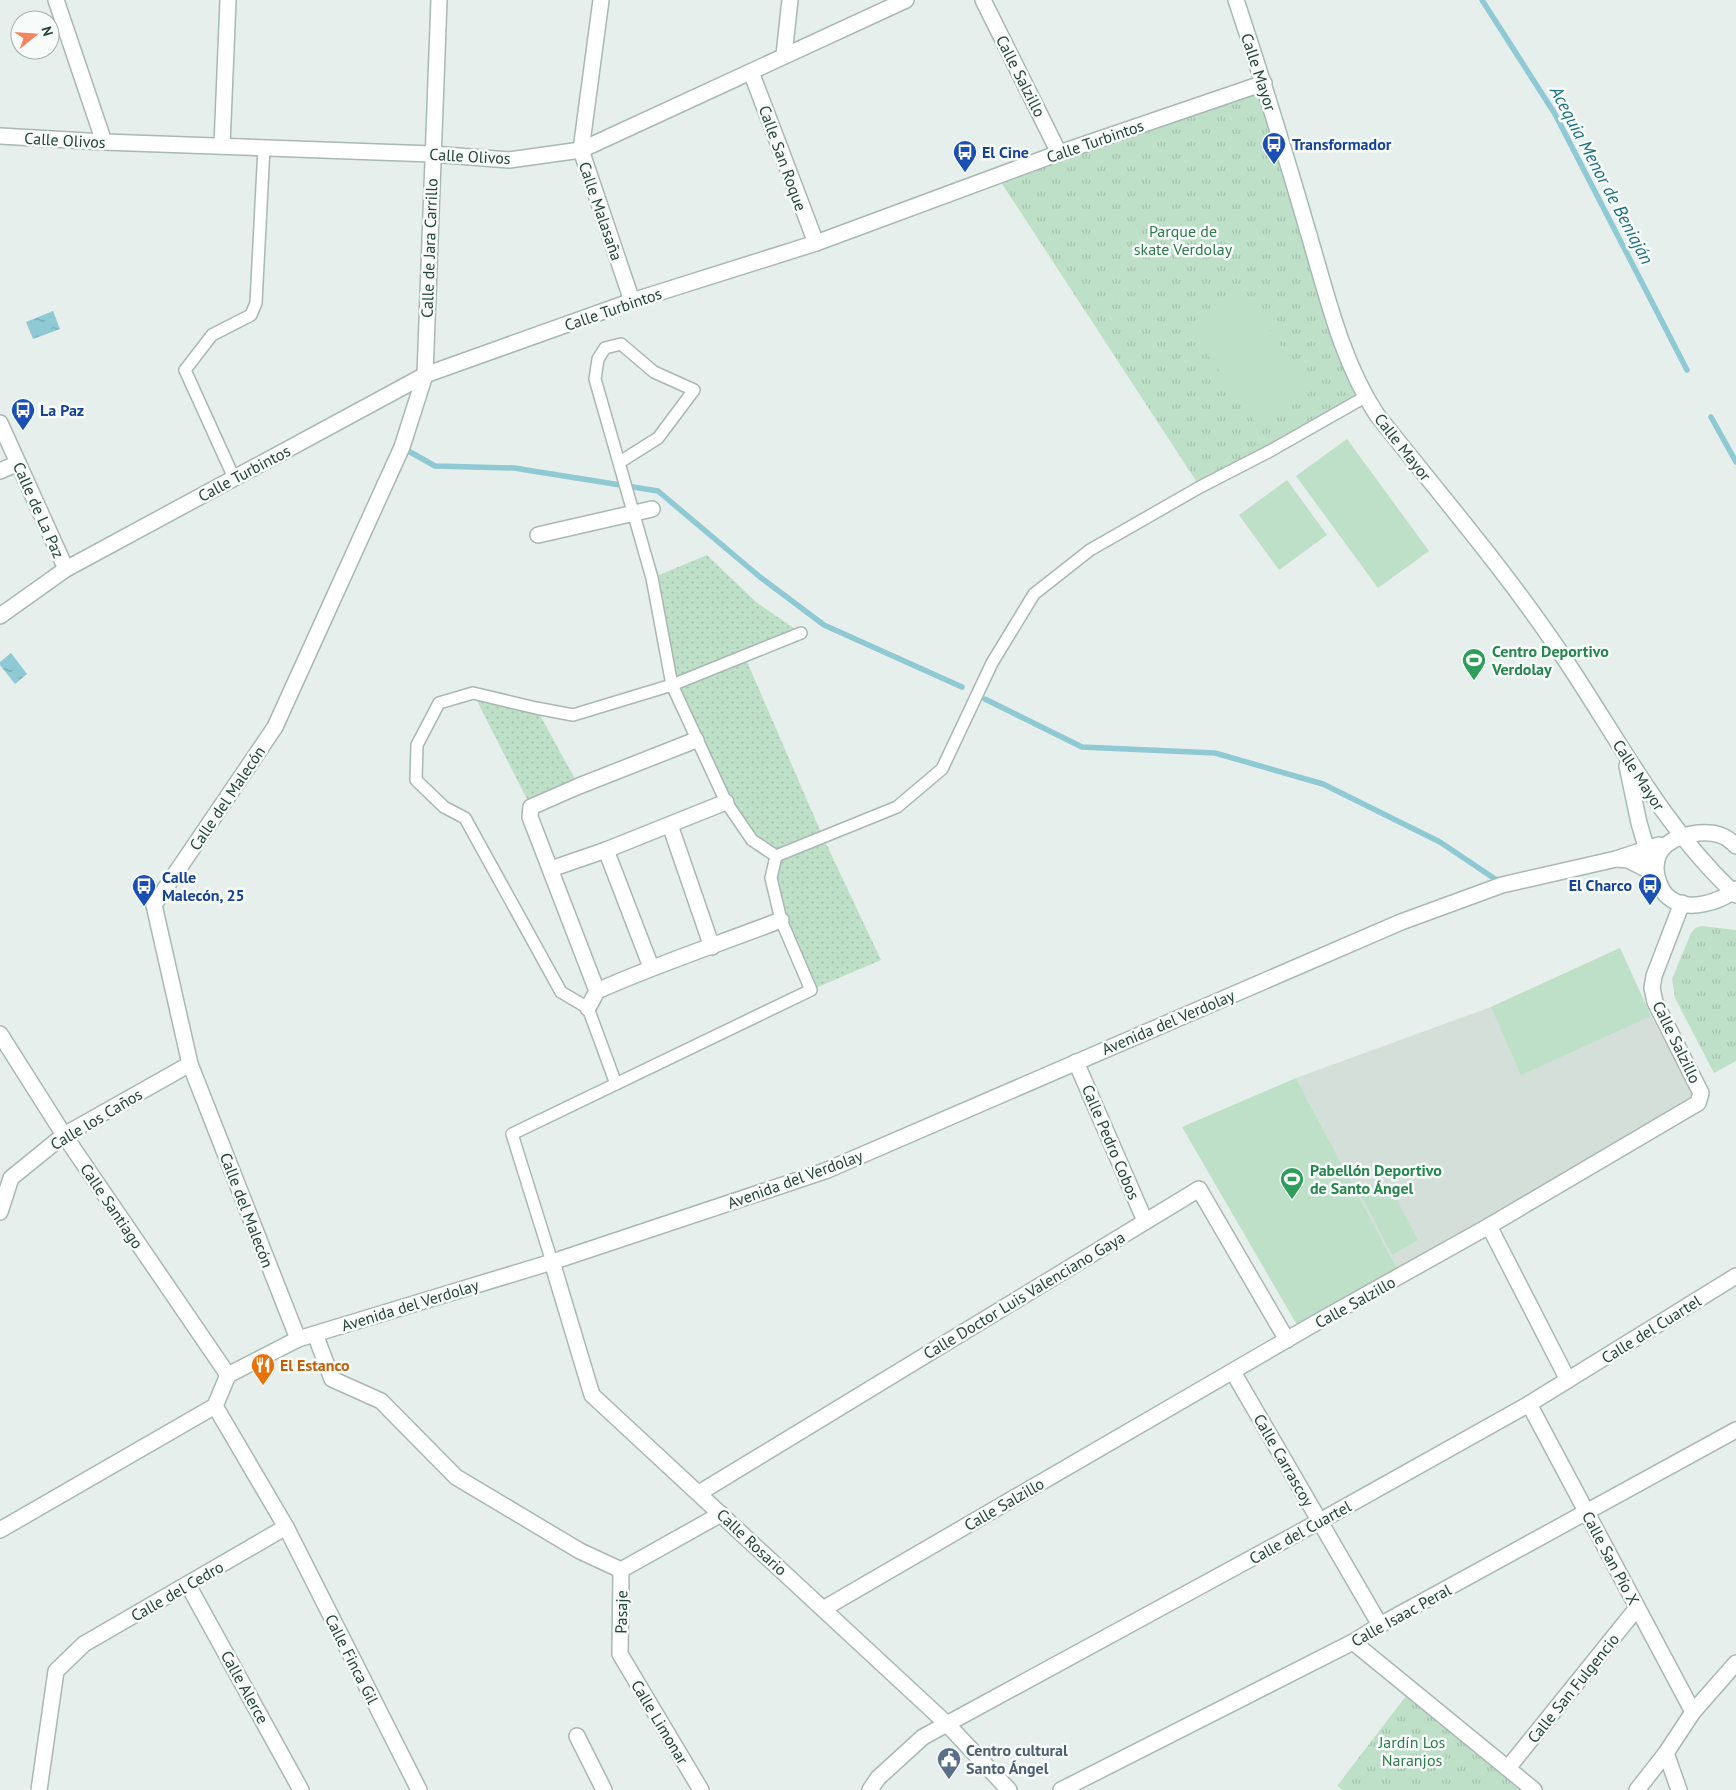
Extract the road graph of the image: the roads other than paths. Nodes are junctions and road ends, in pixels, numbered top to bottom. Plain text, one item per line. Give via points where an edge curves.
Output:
1 (56, 0) edge
2 (228, 0) edge
3 (439, 0) edge
4 (601, 0) edge
5 (790, 0) edge
6 (906, 0) edge
7 (983, 0) edge
8 (1236, 0) edge
9 (784, 55) junction
10 (751, 72) junction
11 (1264, 83) junction
12 (0, 136) edge
13 (104, 142) junction
14 (222, 146) junction
15 (264, 147) junction
16 (581, 150) junction
17 (1060, 153) junction
18 (432, 154) junction
19 (816, 243) junction
20 (632, 301) junction
21 (425, 375) junction
22 (1365, 397) junction
23 (0, 423) edge
24 (620, 462) junction
25 (18, 463) junction
26 (0, 471) edge
27 (234, 478) junction
28 (652, 509) dead end
29 (632, 514) junction
30 (538, 535) dead end
31 (66, 569) junction
32 (0, 616) edge
33 (801, 633) dead end
34 (672, 684) junction
35 (696, 740) junction
36 (1624, 753) junction
37 (726, 802) junction
38 (670, 825) junction
39 (1736, 832) edge
40 (1718, 834) junction
41 (1676, 839) junction
42 (1736, 846) edge
43 (606, 850) junction
44 (1646, 850) junction
45 (776, 856) junction
46 (1616, 859) junction
47 (551, 869) junction
48 (1657, 878) junction
49 (1735, 892) edge
50 (1682, 903) junction
51 (781, 920) junction
52 (712, 947) junction
53 (651, 967) junction
54 (597, 991) junction
55 (588, 1008) junction
56 (0, 1034) edge
57 (1076, 1062) junction
58 (190, 1064) junction
59 (616, 1084) junction
60 (64, 1135) junction
61 (0, 1212) edge
62 (1145, 1221) junction
63 (1490, 1226) junction
64 (552, 1262) junction
65 (1736, 1276) edge
66 (315, 1334) junction
67 (298, 1339) junction
68 (1288, 1340) junction
69 (1233, 1372) junction
70 (228, 1375) junction
71 (1568, 1380) junction
72 (1529, 1404) junction
73 (215, 1406) junction
74 (1736, 1430) edge
75 (699, 1493) junction
76 (1586, 1513) junction
77 (721, 1514) junction
78 (1320, 1521) junction
79 (286, 1527) junction
80 (0, 1530) edge
81 (621, 1570) junction
82 (188, 1585) junction
83 (1637, 1608) junction
84 (822, 1609) junction
85 (1380, 1625) junction
86 (1353, 1642) junction
87 (620, 1654) joint
88 (1736, 1662) edge
89 (1693, 1712) junction
90 (947, 1724) junction
91 (577, 1736) dead end
92 (1666, 1753) junction
93 (1508, 1768) junction
94 (40, 1784) edge
95 (52, 1790) edge
96 (301, 1790) edge
97 (419, 1790) edge
98 (604, 1790) edge
99 (701, 1790) edge
100 (870, 1790) edge
101 (1008, 1790) edge
102 (1061, 1790) edge
103 (1534, 1790) edge
104 (1637, 1790) edge
105 (1679, 1790) edge

1 - 13 street
2 - 14 street
3 - 18 street, Calle de Jara Carrillo
4 - 16 street, Calle Malasaña
5 - 9 street
6 - 9 street, Calle Olivos
7 - 17 street, Calle Salzillo
8 - 11 street, Calle Mayor
9 - 10 street, Calle Olivos
10 - 16 street, Calle Olivos
10 - 19 street, Calle San Roque
11 - 17 street, Calle Turbintos
11 - 22 street, Calle Mayor via 1332,312
12 - 13 street, Calle Olivos
13 - 14 street, Calle Olivos
14 - 15 street, Calle Olivos
15 - 18 street, Calle Olivos
15 - 27 lane via 256,303 251,315 212,335 185,370
16 - 18 street, Calle Olivos via 508,160
16 - 20 street, Calle Malasaña
17 - 19 street, Calle Turbintos
18 - 21 street, Calle de Jara Carrillo
19 - 20 street, Calle Turbintos
20 - 21 street, Calle Turbintos
21 - 27 street, Calle Turbintos
21 - 58 street, Calle del Malecón via 402,447 275,727 154,905
22 - 36 street, Calle Mayor via 1525,603 1568,663
22 - 45 lane via 1090,550 1034,594 992,663 942,769 897,807
23 - 25 street, Calle de La Paz
24 - 24 lane via 658,438 694,390 654,372 622,344 605,348 598,359 595,379
24 - 29 lane
25 - 26 street
25 - 31 street, Calle de La Paz
27 - 31 street, Calle Turbintos
28 - 29 street
29 - 30 street
29 - 34 lane via 652,578
31 - 32 street, Calle Turbintos
33 - 34 lane
34 - 35 lane
34 - 55 lane via 573,715 473,693 439,703 417,745 416,780 444,807 465,818 561,992
35 - 37 lane
35 - 47 street via 531,807 530,817
36 - 41 street, Calle Mayor
36 - 44 street
37 - 38 street
37 - 45 lane via 752,840
38 - 43 street
38 - 52 street
39 - 40 street, Avenida del Verdolay
40 - 41 street, Avenida del Verdolay via 1694,834
40 - 42 street
41 - 44 street, Avenida del Verdolay
41 - 48 street via 1657,855
41 - 49 street, Calle Mayor
43 - 47 street
43 - 53 street
44 - 46 street, Avenida del Verdolay
44 - 48 street
45 - 51 lane via 771,878
46 - 48 street, Avenida del Verdolay via 1628,860
46 - 57 street, Avenida del Verdolay via 1502,884 1401,922
47 - 54 street
48 - 50 street via 1671,900
49 - 50 street via 1702,904
50 - 63 street, Calle Salzillo via 1652,988 1655,1002 1701,1098 1698,1103
51 - 52 street
51 - 59 lane via 811,990
52 - 53 street
53 - 54 street
54 - 55 street
55 - 59 lane
56 - 60 street, Calle Santiago
57 - 62 street, Calle Pedro Cobos
57 - 64 street, Avenida del Verdolay via 825,1172
58 - 60 street, Calle los Caños
58 - 67 street, Calle del Malecón
59 - 64 lane via 512,1134
60 - 61 street, Calle los Caños via 11,1178
60 - 70 street, Calle Santiago
62 - 68 street, Calle Doctor Luis Valenciano Gaya via 1199,1189
62 - 75 street, Calle Doctor Luis Valenciano Gaya
63 - 68 street, Calle Salzillo
63 - 71 street
64 - 66 street, Avenida del Verdolay
64 - 75 street, Calle Rosario via 592,1396
65 - 71 street, Calle del Cuartel
66 - 67 street, Avenida del Verdolay
66 - 81 street via 332,1379 381,1401 456,1477 580,1551
67 - 70 street, Avenida del Verdolay
68 - 69 street, Calle Salzillo
69 - 78 street, Calle Carrascoy
69 - 84 street, Calle Salzillo
70 - 73 street
71 - 72 street, Calle del Cuartel
72 - 76 street, Calle San Pío X
72 - 78 street, Calle del Cuartel
73 - 79 street
73 - 80 street
74 - 76 street, Calle Isaac Peral
75 - 77 street, Calle Rosario
76 - 83 street, Calle San Pío X
76 - 85 street, Calle Isaac Peral
77 - 81 street
77 - 84 street, Calle Rosario
78 - 85 street, Calle Carrascoy
78 - 90 street, Calle del Cuartel
79 - 82 street, Calle del Cedro
79 - 97 street, Calle Finca Gil
81 - 87 street, Pasaje
82 - 94 street, Calle del Cedro via 84,1644 56,1671
82 - 96 street, Calle Alerce
83 - 89 street, Calle San Pío X
83 - 93 street, Calle San Fulgencio
84 - 90 street, Calle Rosario
85 - 86 street, Calle Isaac Peral
86 - 93 street
86 - 102 street, Calle Isaac Peral
87 - 99 street, Calle Limonar
88 - 89 street
89 - 92 street
90 - 100 street, Calle del Cuartel via 923,1737 878,1778
90 - 101 street, Calle Rosario
91 - 98 street
92 - 104 street
92 - 105 street
93 - 103 street
94 - 95 street

